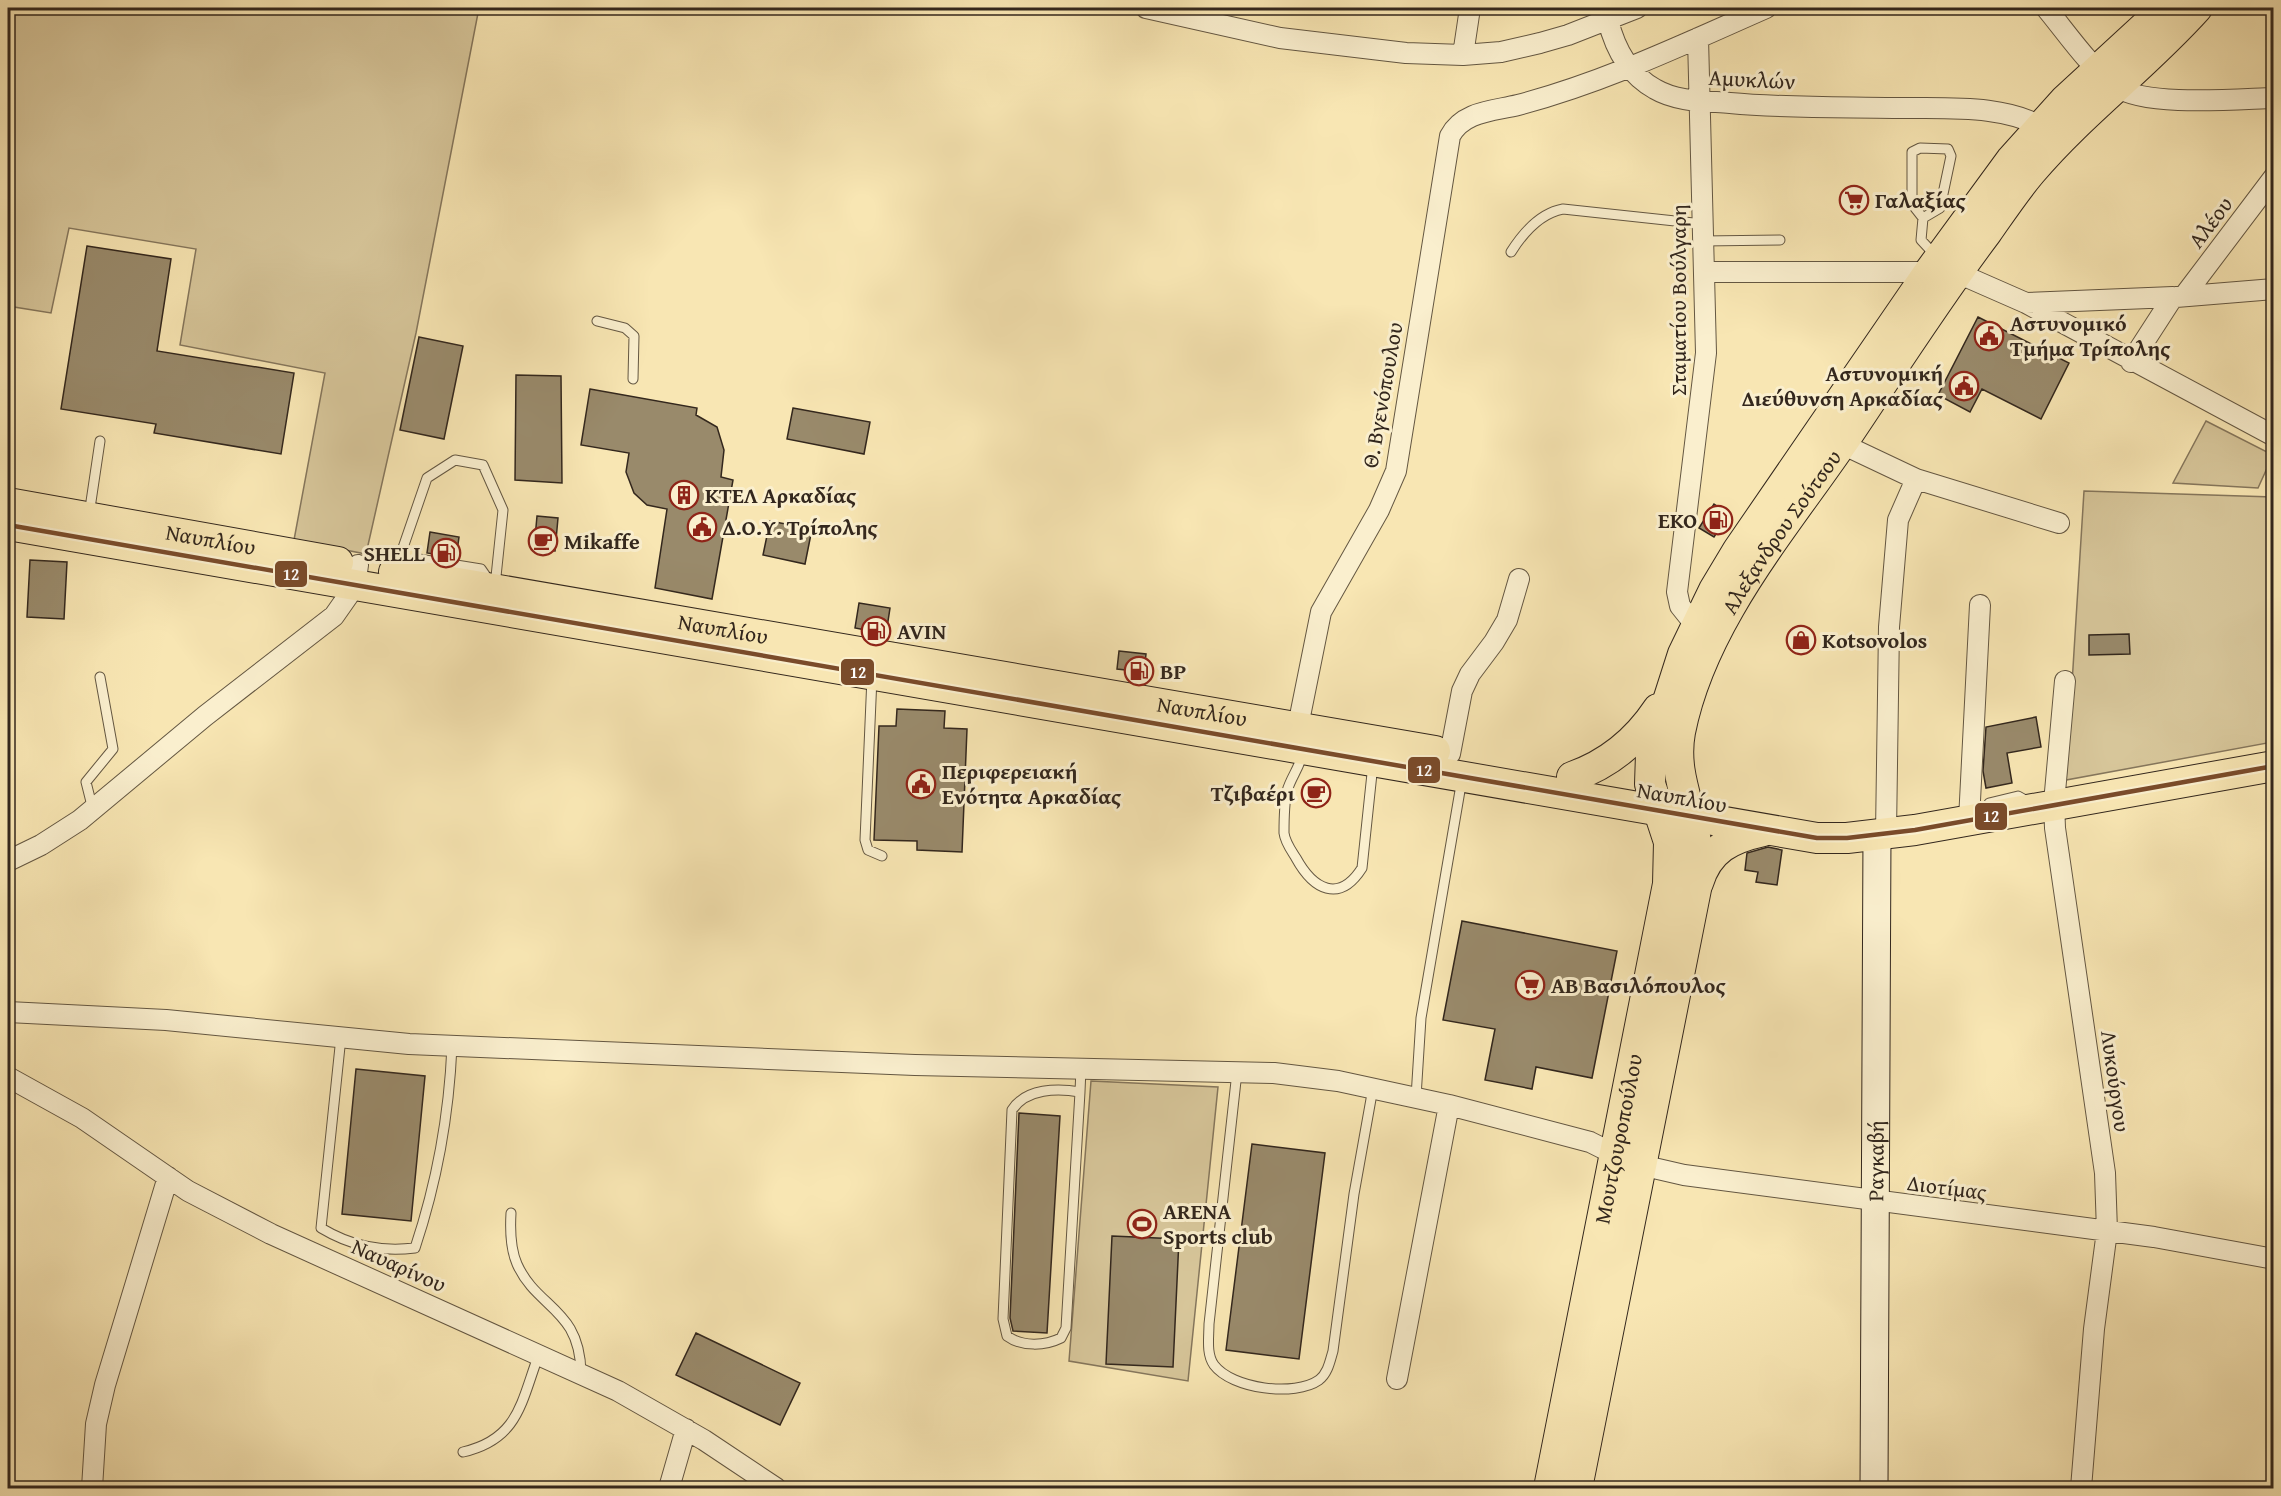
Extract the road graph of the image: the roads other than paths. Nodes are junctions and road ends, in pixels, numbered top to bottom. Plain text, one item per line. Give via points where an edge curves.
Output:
1 (1146, 8) edge
2 (1470, 8) edge
3 (1637, 8) edge
4 (1766, 8) edge
5 (2046, 8) edge
6 (2164, 8) edge
7 (2197, 8) edge
8 (1608, 20) junction
9 (1698, 38) junction
10 (1463, 55) junction
11 (1631, 69) junction
12 (2108, 78) junction
13 (2274, 98) edge
14 (1699, 101) junction
15 (2050, 132) junction
16 (2274, 177) edge
17 (1923, 218) junction
18 (1703, 232) junction
19 (1780, 240) dead end
20 (1511, 252) dead end
21 (1941, 268) junction
22 (1704, 272) junction
23 (2274, 289) edge
24 (2178, 297) junction
25 (2026, 303) junction
26 (597, 321) dead end
27 (2131, 362) junction
28 (633, 379) dead end
29 (2274, 436) edge
30 (100, 441) dead end
31 (1842, 444) junction
32 (1916, 479) junction
33 (8, 503) edge
34 (88, 517) junction
35 (2059, 523) dead end
36 (8, 525) edge
37 (395, 572) junction
38 (356, 575) junction
39 (1519, 579) dead end
40 (494, 588) junction
41 (1980, 605) dead end
42 (1696, 626) junction
43 (872, 675) junction
44 (100, 677) dead end
45 (2065, 681) dead end
46 (1670, 691) junction
47 (1301, 738) junction
48 (1373, 761) junction
49 (1456, 766) junction
50 (2274, 766) edge
51 (1572, 777) junction
52 (1672, 804) junction
53 (2045, 805) junction
54 (93, 810) junction
55 (1975, 819) junction
56 (1767, 830) junction
57 (1882, 834) junction
58 (882, 856) dead end
59 (8, 861) edge
60 (1696, 889) junction
61 (8, 1012) edge
62 (341, 1037) junction
63 (452, 1046) junction
64 (1081, 1068) junction
65 (1237, 1070) junction
66 (8, 1077) edge
67 (1373, 1088) junction
68 (1080, 1092) junction
69 (1416, 1097) junction
70 (1449, 1105) junction
71 (1629, 1161) junction
72 (168, 1177) junction
73 (1875, 1202) junction
74 (511, 1213) dead end
75 (2107, 1231) junction
76 (2274, 1259) edge
77 (539, 1354) junction
78 (581, 1373) junction
79 (1397, 1379) dead end
80 (686, 1429) junction
81 (463, 1452) dead end
82 (92, 1488) edge
83 (669, 1488) edge
84 (776, 1488) edge
85 (1549, 1488) edge
86 (1577, 1488) edge
87 (1874, 1488) edge
88 (2081, 1488) edge

1 - 10 street via 1280,38 1406,53
2 - 10 street
3 - 8 street
4 - 9 street
5 - 12 street
6 - 12 main road, Αλεξανδρου Σούτσου
7 - 12 main road, Αλεξανδρου Σούτσου via 2167,41
8 - 10 street via 1540,44
8 - 11 street, Αμυκλών via 1614,43
9 - 11 street
9 - 14 street, Σταματίου Βούλγαρη
11 - 14 street, Αμυκλών via 1656,90
11 - 47 street, Θ. Βγενόπουλου via 1566,92 1483,112 1462,121 1450,136 1395,471 1379,510 1321,612
12 - 13 street via 2134,94 2160,98
12 - 15 main road, Αλεξανδρου Σούτσου
14 - 15 street, Αμυκλών via 1968,110 2012,116
14 - 18 street, Σταματίου Βούλγαρη
15 - 21 main road, Αλεξανδρου Σούτσου
16 - 24 street, Αλέου
17 - 17 lane via 1940,208 1951,156 1948,149 1920,148 1912,152 1912,204
17 - 21 lane via 1922,240
18 - 19 lane
18 - 20 lane via 1563,209 1538,222
18 - 22 street, Σταματίου Βούλγαρη
21 - 22 street
21 - 25 street
21 - 31 main road, Αλεξανδρου Σούτσου
21 - 42 main road, Αλεξανδρου Σούτσου via 1738,550
22 - 42 street, Σταματίου Βούλγαρη via 1706,365 1677,592 1680,606
23 - 24 street
24 - 25 street
24 - 27 street, Αλέου
25 - 27 street
26 - 28 lane via 625,328 634,336
27 - 29 street
30 - 34 lane
31 - 32 street
31 - 52 main road, Αλεξανδρου Σούτσου via 1756,565 1704,659 1680,733
32 - 35 street
32 - 57 street via 1898,520 1889,627
33 - 34 main road, Ναυπλίου
34 - 38 main road, Ναυπλίου
36 - 38 main road, Ναυπλίου
37 - 38 main road, Ναυπλίου
37 - 40 main road, Ναυπλίου
37 - 40 lane via 427,478 455,460 483,465 503,510
38 - 43 main road, Ναυπλίου
38 - 54 street via 334,616
39 - 49 street via 1507,620 1470,674 1458,702
40 - 47 main road, Ναυπλίου via 898,651 1163,700
41 - 55 street
42 - 46 main road, Αλεξανδρου Σούτσου
43 - 47 main road, Ναυπλίου
43 - 58 lane via 865,840 868,850
44 - 54 lane via 113,749 86,782
45 - 53 street, Λυκούργου
46 - 51 main road via 1622,750 1605,764
46 - 52 main road, Αλεξανδρου Σούτσου via 1650,763
47 - 48 main road, Ναυπλίου
47 - 48 lane via 1299,769 1287,791 1284,837 1314,883 1330,890 1354,881 1362,868
47 - 49 main road, Ναυπλίου
48 - 49 main road, Ναυπλίου
49 - 51 main road, Ναυπλίου
49 - 52 main road, Ναυπλίου
49 - 69 lane
50 - 53 main road
51 - 52 main road, Ναυπλίου
52 - 56 main road, Ναυπλίου
52 - 57 main road, Ναυπλίου
52 - 60 main road, Μουτζουροπούλου via 1695,838
52 - 71 main road, Μουτζουροπούλου via 1670,873
53 - 55 main road
53 - 75 street, Λυκούργου via 2058,847 2105,1173
54 - 59 street via 41,845
55 - 57 main road
56 - 57 main road, Ναυπλίου via 1830,838
56 - 60 main road via 1741,835 1712,853
57 - 73 street, Ραγκαβή
60 - 71 main road, Μουτζουροπούλου
61 - 62 street, Διοτίμας via 166,1020
62 - 63 street, Διοτίμας
62 - 63 lane via 321,1228 348,1242 380,1250 414,1248 440,1159
63 - 64 street, Διοτίμας
64 - 65 street, Διοτίμας
64 - 68 lane
65 - 67 street, Διοτίμας
65 - 67 lane via 1209,1348 1214,1365 1225,1376 1272,1389 1298,1388 1319,1380 1327,1372
66 - 72 street, Ναυαρίνου via 82,1118
67 - 69 street, Διοτίμας
68 - 68 lane via 1042,1092 1021,1100 1012,1110 1003,1319 1007,1336 1018,1342 1050,1342 1061,1338 1066,1328
69 - 70 street, Διοτίμας
70 - 71 street, Διοτίμας via 1579,1139
70 - 79 street
71 - 73 street, Διοτίμας via 1739,1184
71 - 85 main road, Μουτζουροπούλου
71 - 86 main road, Μουτζουροπούλου
72 - 77 street, Ναυαρίνου via 271,1234
72 - 82 street via 105,1385 96,1424
73 - 75 street, Διοτίμας
73 - 87 street, Ραγκαβή
74 - 78 lane via 517,1263 524,1276 562,1314 581,1358
75 - 76 street, Διοτίμας
75 - 88 street, Λυκούργου via 2094,1329
77 - 78 street, Ναυαρίνου
77 - 81 lane via 506,1432 488,1444
78 - 80 street, Ναυαρίνου
80 - 83 street
80 - 84 street, Ναυαρίνου

